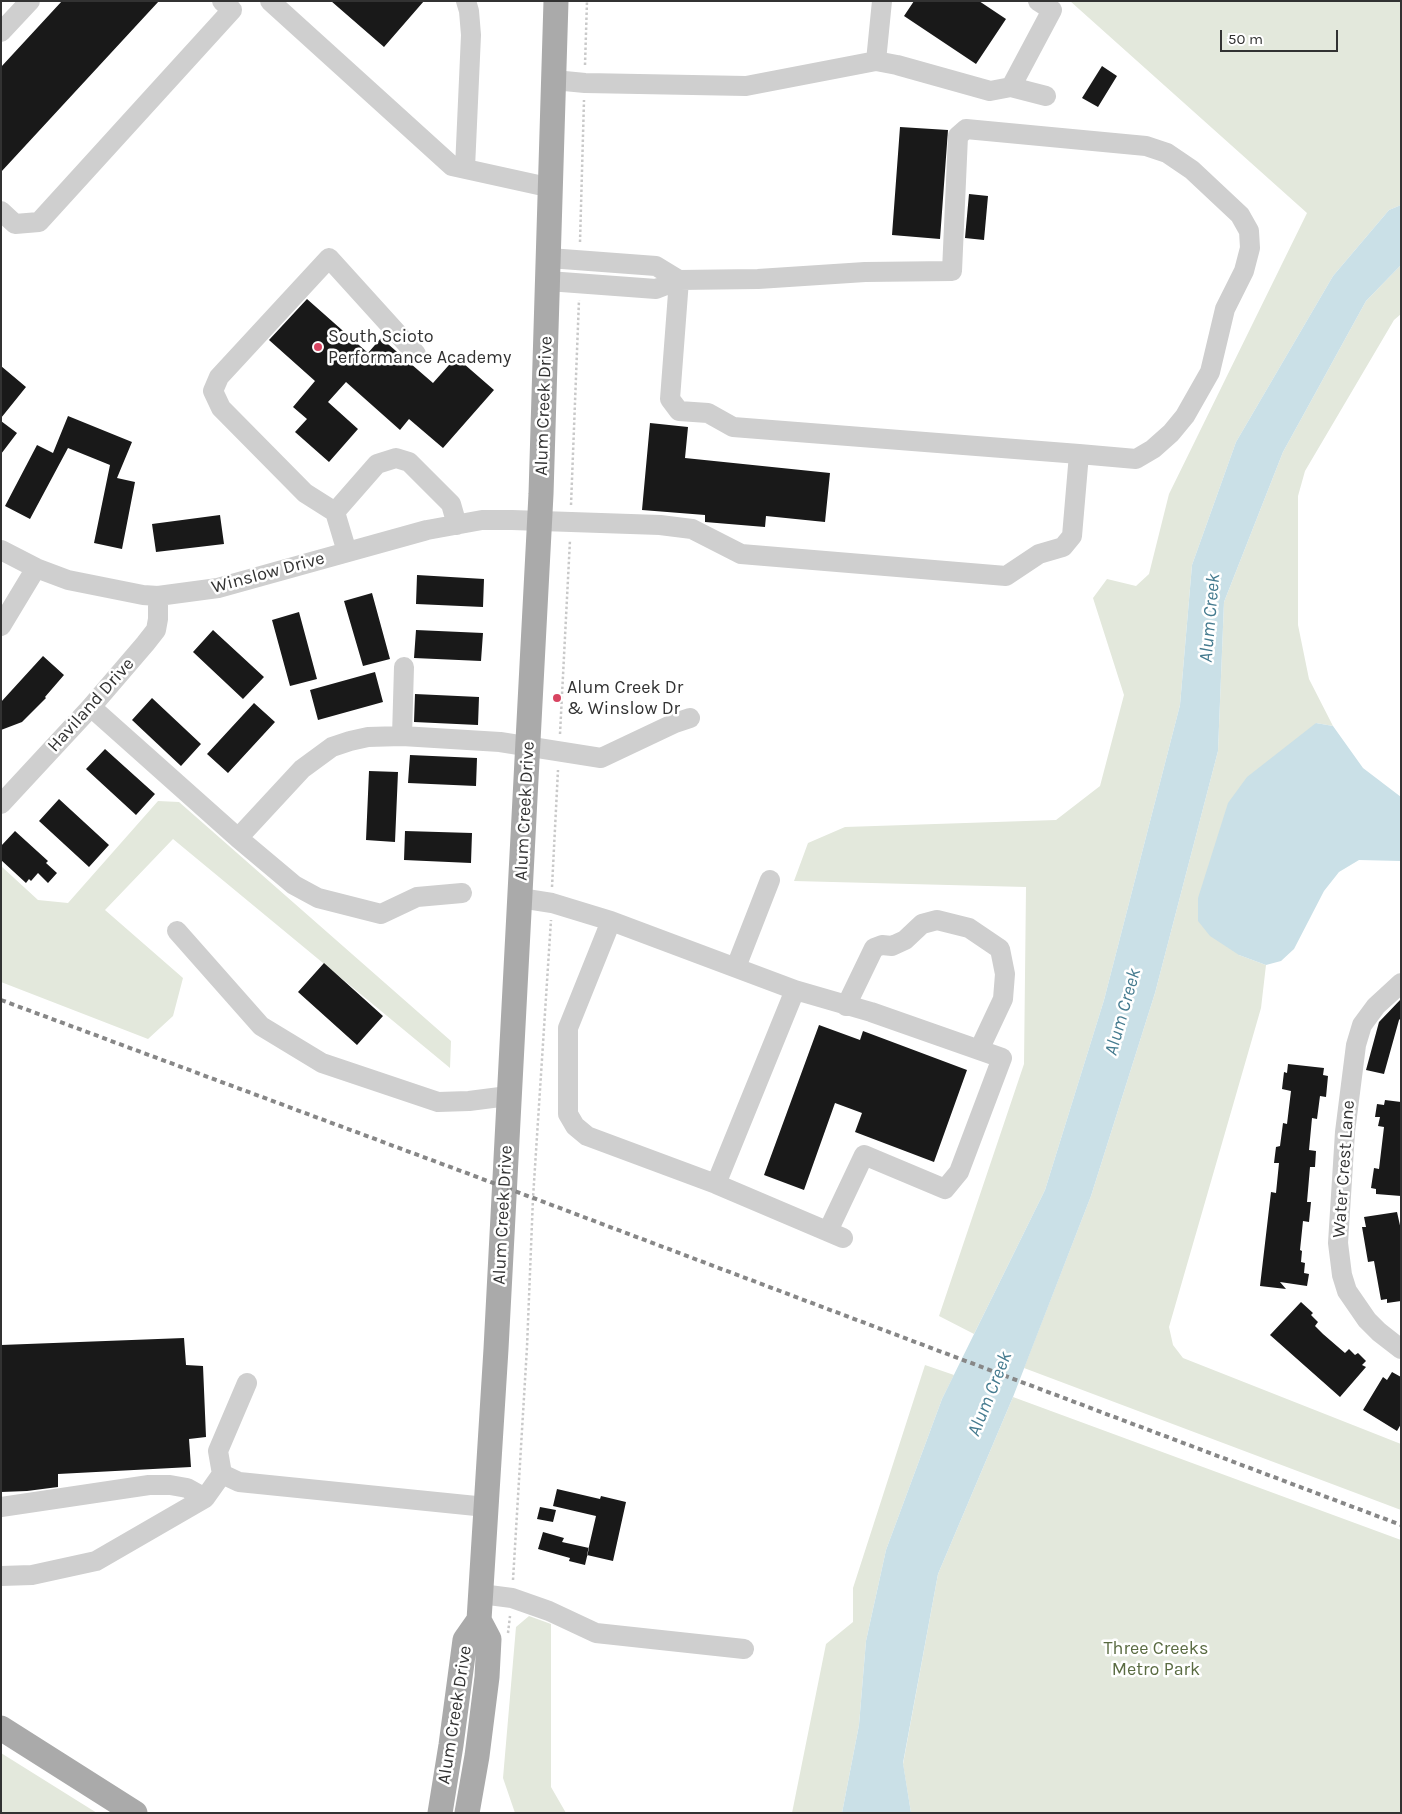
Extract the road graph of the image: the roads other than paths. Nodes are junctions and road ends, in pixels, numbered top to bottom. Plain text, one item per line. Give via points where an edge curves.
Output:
1 (30, 1) edge
2 (270, 1) edge
3 (466, 1) edge
4 (556, 1) edge
5 (882, 1) edge
6 (1038, 1) edge
7 (231, 4) edge
8 (1, 32) edge
9 (876, 61) junction
10 (554, 80) junction
11 (1010, 87) junction
12 (1046, 96) dead end
13 (465, 168) junction
14 (552, 188) junction
15 (1, 211) edge
16 (549, 270) junction
17 (679, 280) junction
18 (416, 354) dead end
19 (1080, 454) junction
20 (335, 512) junction
21 (540, 520) junction
22 (457, 525) junction
23 (1, 550) edge
24 (347, 552) junction
25 (36, 568) junction
26 (158, 596) junction
27 (1, 626) edge
28 (404, 666) dead end
29 (91, 707) junction
30 (690, 718) dead end
31 (402, 736) junction
32 (529, 745) junction
33 (1, 804) edge
34 (238, 838) junction
35 (770, 880) dead end
36 (462, 893) dead end
37 (520, 898) junction
38 (611, 921) junction
39 (177, 931) dead end
40 (736, 966) junction
41 (1401, 982) edge
42 (795, 990) junction
43 (846, 1006) junction
44 (979, 1050) junction
45 (508, 1096) junction
46 (716, 1184) junction
47 (1401, 1349) edge
48 (247, 1383) dead end
49 (222, 1474) junction
50 (205, 1498) junction
51 (486, 1507) junction
52 (1, 1508) edge
53 (1, 1576) edge
54 (480, 1594) junction
55 (479, 1620) junction
56 (744, 1649) dead end
57 (1, 1728) edge
58 (135, 1813) edge
59 (440, 1813) edge
60 (467, 1813) edge

1 - 8 street
2 - 13 street via 452,166
3 - 13 street via 471,35
4 - 10 main road, Alum Creek Drive
5 - 9 street
6 - 11 street via 1052,10
7 - 15 street via 38,222 15,224
9 - 10 street via 746,86
9 - 11 street via 990,91
10 - 14 main road, Alum Creek Drive
11 - 12 street
13 - 14 street
14 - 16 main road, Alum Creek Drive
16 - 17 street via 656,266
16 - 21 main road, Alum Creek Drive
17 - 19 street via 670,399 679,411 708,413 733,427
17 - 19 street via 952,271 958,136 966,129 1146,146 1167,153 1192,170 1240,216 1248,231 1250,248 1244,271 1225,309 1210,372 1172,433 1136,459
18 - 20 street via 329,258 219,377 213,391 220,408 305,493
19 - 21 street, Winslow Drive via 1072,536 1063,547 1039,554 1006,576 741,554 692,529
20 - 22 street via 377,464 396,458 409,462 451,504
20 - 24 street
21 - 22 street, Winslow Drive via 482,520
21 - 32 main road, Alum Creek Drive
22 - 24 street, Winslow Drive
23 - 25 street, Winslow Drive
24 - 26 street, Winslow Drive via 218,588
25 - 26 street, Winslow Drive via 68,580
25 - 27 street
26 - 29 street, Haviland Drive via 156,630
28 - 31 street
29 - 33 street, Haviland Drive
29 - 34 street
30 - 32 street via 601,758
31 - 32 street
31 - 34 street via 368,737 332,747 302,769
32 - 37 main road, Alum Creek Drive
34 - 36 street via 294,885 318,898 380,914 417,897
35 - 40 street
37 - 38 street via 552,903
37 - 45 main road, Alum Creek Drive
38 - 40 street
38 - 46 street via 568,1028 568,1114 586,1136
39 - 45 street via 262,1026 322,1063 438,1102
40 - 42 street
41 - 47 street, Water Crest Lane via 1362,1025 1356,1045 1345,1132 1338,1243 1347,1291 1367,1320
42 - 43 street
42 - 46 street
43 - 44 street
43 - 44 street via 874,948 882,944 892,946 905,940 922,924 937,920 969,928 1000,949 1005,974 1003,999
44 - 46 street via 1002,1058 959,1172 945,1189 864,1156 836,1234
45 - 51 main road, Alum Creek Drive
48 - 49 street via 218,1451
49 - 50 street
49 - 51 street via 239,1482
50 - 52 street via 188,1488 149,1485
50 - 53 street via 96,1561 32,1575
51 - 54 main road, Alum Creek Drive
54 - 55 main road, Alum Creek Drive
54 - 56 street via 512,1598 596,1633
55 - 59 main road, Alum Creek Drive via 465,1640
55 - 60 main road, Alum Creek Drive via 489,1639 477,1756
57 - 58 main road

